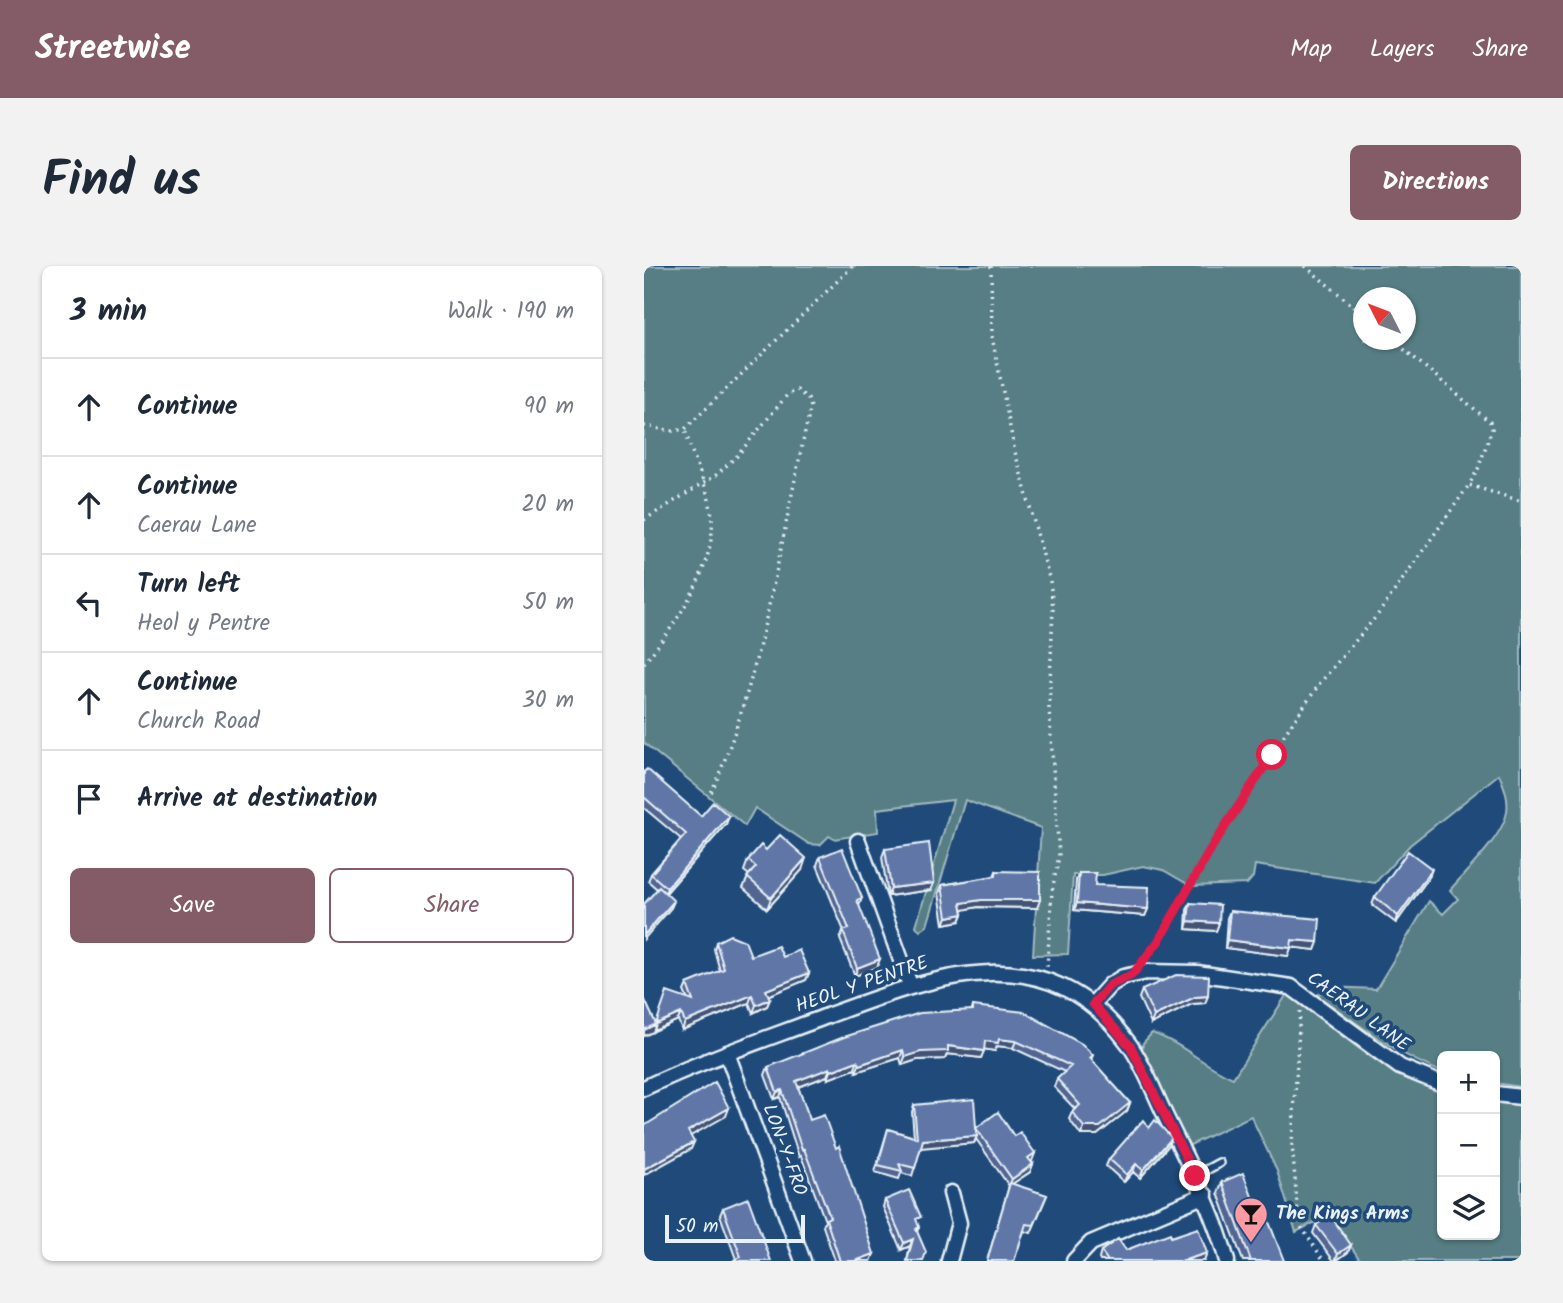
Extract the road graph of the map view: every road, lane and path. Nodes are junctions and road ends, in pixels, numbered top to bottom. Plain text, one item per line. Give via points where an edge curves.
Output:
1 (853, 266) edge
2 (991, 266) edge
3 (1305, 266) edge
4 (1353, 307) edge
5 (1405, 350) edge
6 (644, 426) edge
7 (685, 429) junction
8 (705, 483) junction
9 (1469, 485) junction
10 (1521, 500) edge
11 (644, 520) edge
12 (644, 663) edge
13 (709, 797) dead end
14 (858, 841) dead end
15 (1132, 975) junction
16 (1046, 980) junction
17 (910, 985) junction
18 (1301, 995) junction
19 (1093, 1004) junction
20 (727, 1053) junction
21 (1437, 1082) edge
22 (644, 1088) edge
23 (1500, 1095) edge
24 (1521, 1097) edge
25 (1219, 1163) dead end
26 (1195, 1176) junction
27 (951, 1194) dead end
28 (1205, 1195) junction
29 (803, 1261) edge
30 (949, 1261) edge
31 (1074, 1261) edge
32 (1227, 1261) edge
33 (1324, 1261) edge

1 - 7 path
2 - 16 path via 992,337 1053,608 1049,706 1059,856
3 - 4 path
5 - 9 path via 1490,422 1492,429
6 - 7 path
7 - 8 path
8 - 11 path
8 - 12 path via 712,527 705,561 666,634
8 - 13 path via 737,456 788,394 804,393 811,407 756,662
9 - 10 path
9 - 15 path via 1379,614 1320,683 1213,845 1158,942
14 - 17 street
15 - 18 street, CAERAU LANE via 1197,973 1291,987
15 - 19 street, CAERAU LANE via 1110,985
16 - 17 street, HEOL Y PENTRE via 991,971
16 - 19 street, HEOL Y PENTRE
17 - 20 street, HEOL Y PENTRE
18 - 21 street, CAERAU LANE via 1399,1068
18 - 33 path via 1292,1144 1298,1215
19 - 26 street, HEOL Y PENTRE via 1131,1047
20 - 22 street, HEOL Y PENTRE
20 - 29 street, LON-Y-FRO
23 - 24 street
25 - 26 lane
26 - 28 street, HEOL Y PENTRE
27 - 30 street via 959,1223
28 - 31 street via 1091,1243
28 - 32 street, HEOL Y PENTRE

